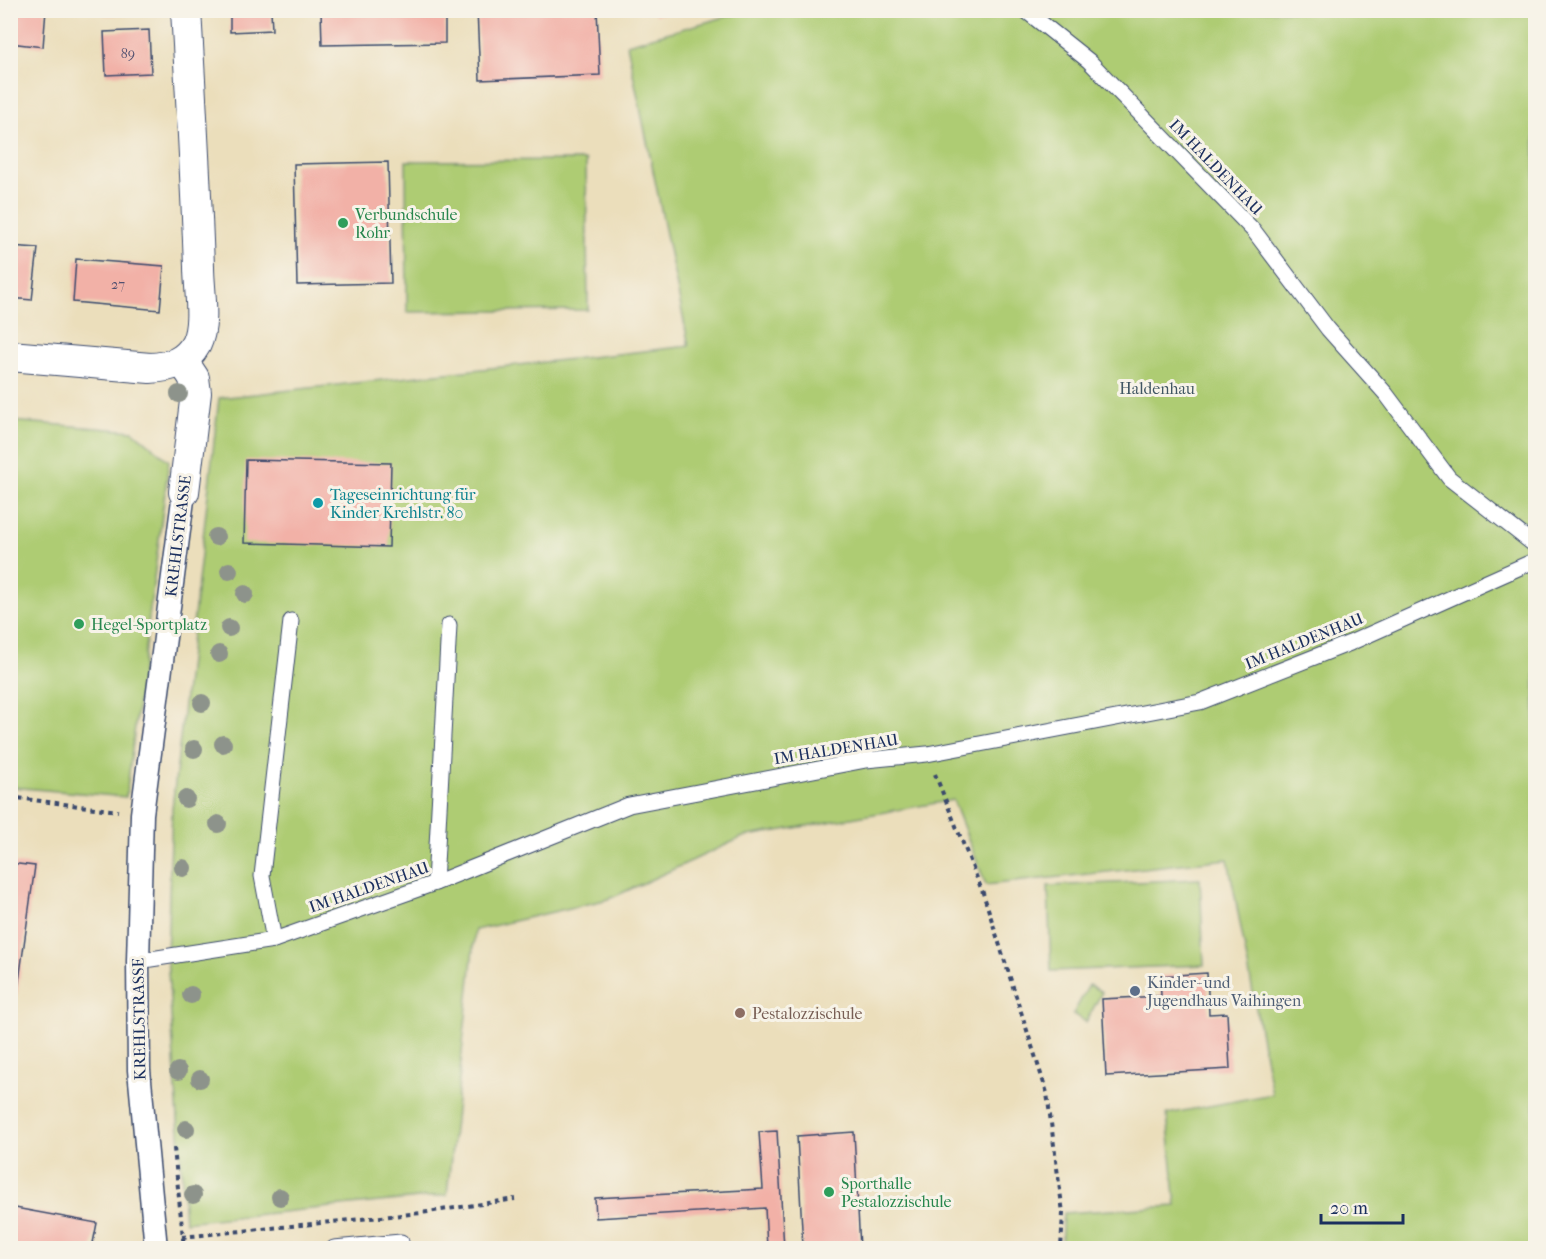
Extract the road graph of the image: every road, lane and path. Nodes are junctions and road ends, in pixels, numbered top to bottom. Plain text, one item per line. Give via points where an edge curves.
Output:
1 (186, 10) edge
2 (1025, 10) edge
3 (10, 356) edge
4 (182, 360) junction
5 (184, 492) joint
6 (1536, 546) edge
7 (1536, 560) edge
8 (291, 621) dead end
9 (449, 625) dead end
10 (927, 754) junction
11 (10, 797) edge
12 (142, 814) junction
13 (435, 883) junction
14 (274, 940) junction
15 (138, 961) junction
16 (174, 1143) dead end
17 (515, 1199) dead end
18 (183, 1237) junction
19 (400, 1242) dead end
20 (155, 1244) edge
21 (184, 1248) edge
22 (334, 1248) edge
23 (1061, 1248) edge

1 - 4 street via 200,320 196,344
2 - 6 lane, IM HALDENHAU via 1089,61 1254,231 1449,478
3 - 4 street via 150,368 171,367
4 - 5 street, KREHLSTRASSE via 194,378 196,393
5 - 12 street, KREHLSTRASSE
7 - 10 lane, IM HALDENHAU via 1350,643 1200,702
8 - 14 lane via 262,876
9 - 13 lane
10 - 13 lane, IM HALDENHAU via 866,760 629,805
10 - 23 path via 983,893 1047,1093 1063,1214
11 - 12 path
12 - 15 street, KREHLSTRASSE
13 - 14 lane, IM HALDENHAU
14 - 15 lane, IM HALDENHAU
15 - 20 street, KREHLSTRASSE via 139,1070
16 - 18 path
17 - 18 path via 421,1213
18 - 20 path
18 - 21 path
19 - 22 lane

